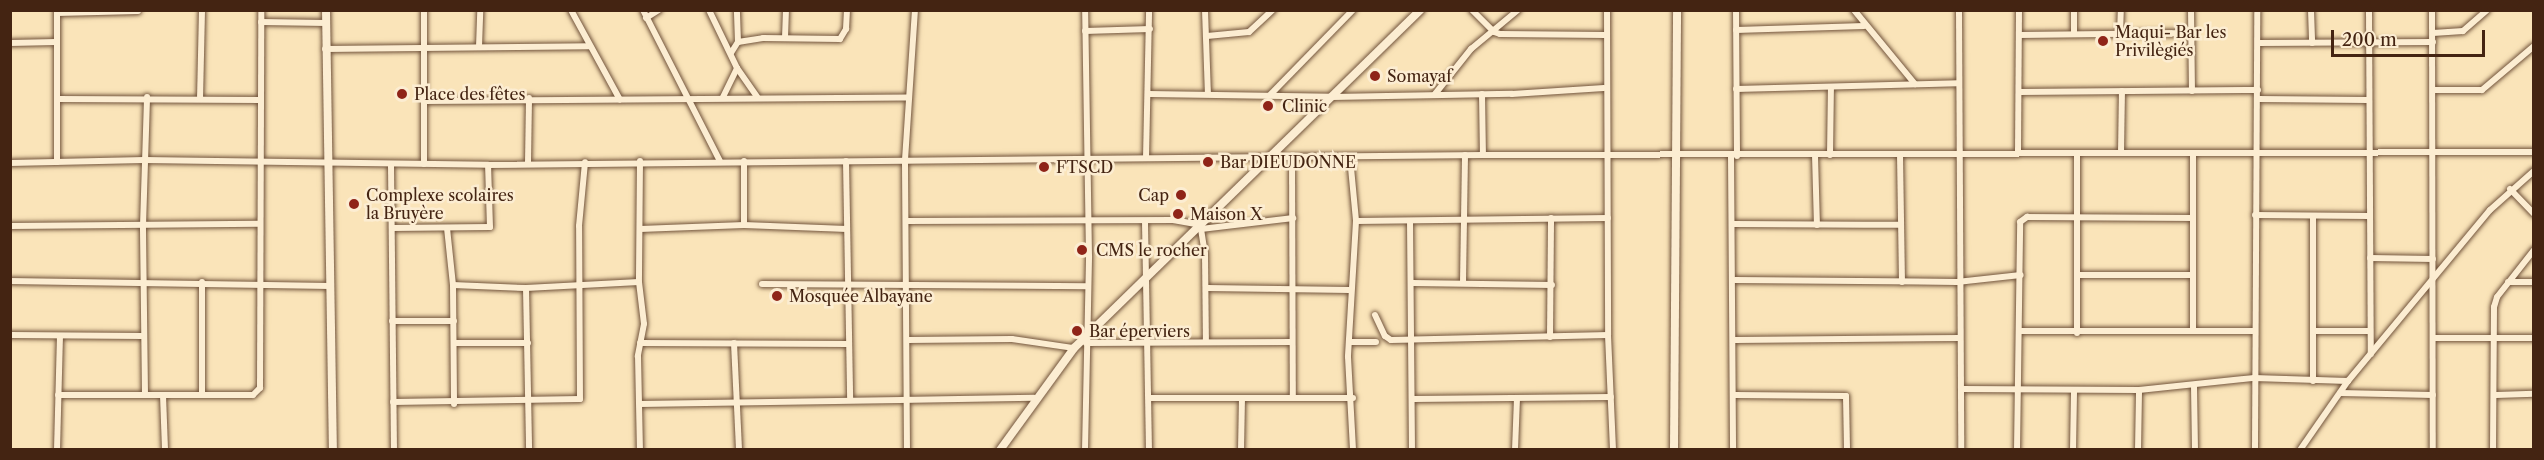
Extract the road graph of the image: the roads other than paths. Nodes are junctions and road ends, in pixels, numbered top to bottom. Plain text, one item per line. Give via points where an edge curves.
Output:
1 (202, 10) edge
2 (261, 10) edge
3 (326, 10) edge
4 (423, 10) edge
5 (480, 10) edge
6 (571, 10) edge
7 (643, 10) edge
8 (659, 10) edge
9 (709, 10) edge
10 (737, 10) edge
11 (786, 10) edge
12 (847, 10) edge
13 (915, 10) edge
14 (1085, 10) edge
15 (1149, 10) edge
16 (1205, 10) edge
17 (1273, 10) edge
18 (1420, 10) edge
19 (1472, 10) edge
20 (1518, 10) edge
21 (1607, 10) edge
22 (1677, 10) edge
23 (1736, 10) edge
24 (1854, 10) edge
25 (1953, 10) edge
26 (2019, 10) edge
27 (2074, 10) edge
28 (2121, 10) edge
29 (2192, 10) edge
30 (2257, 10) edge
31 (2312, 10) edge
32 (2368, 10) edge
33 (2432, 10) edge
34 (2487, 10) edge
35 (138, 11) edge
36 (1351, 11) edge
37 (57, 12) edge
38 (1959, 14) edge
39 (646, 18) junction
40 (261, 22) junction
41 (326, 23) junction
42 (1864, 26) junction
43 (1150, 29) junction
44 (1736, 30) junction
45 (1085, 31) junction
46 (1494, 32) junction
47 (2192, 33) junction
48 (2433, 33) junction
49 (2074, 34) junction
50 (2120, 34) junction
51 (1606, 35) junction
52 (2019, 35) junction
53 (1207, 36) junction
54 (785, 38) junction
55 (56, 42) junction
56 (738, 42) junction
57 (2369, 42) junction
58 (2433, 42) junction
59 (10, 43) edge
60 (2258, 43) junction
61 (2313, 43) junction
62 (590, 46) junction
63 (2534, 46) edge
64 (479, 47) junction
65 (424, 48) junction
66 (325, 49) junction
67 (731, 53) junction
68 (737, 68) junction
69 (1958, 83) junction
70 (1914, 84) junction
71 (1831, 87) junction
72 (1604, 88) junction
73 (1737, 89) junction
74 (2258, 90) junction
75 (2433, 90) junction
76 (2122, 91) junction
77 (2192, 91) junction
78 (2019, 92) junction
79 (1435, 93) junction
80 (1149, 94) junction
81 (1208, 94) junction
82 (1482, 94) junction
83 (1270, 95) junction
84 (723, 96) junction
85 (147, 97) junction
86 (1332, 97) junction
87 (529, 98) junction
88 (757, 98) junction
89 (908, 98) junction
90 (58, 99) junction
91 (200, 99) junction
92 (686, 99) junction
93 (2258, 99) junction
94 (261, 100) junction
95 (620, 100) junction
96 (2368, 100) junction
97 (424, 101) junction
98 (2534, 145) edge
99 (1960, 152) junction
100 (2530, 152) edge
101 (2018, 153) junction
102 (2077, 153) junction
103 (2121, 153) junction
104 (2368, 153) junction
105 (1483, 154) junction
106 (1606, 154) junction
107 (2193, 154) junction
108 (2254, 154) junction
109 (1465, 155) junction
110 (1815, 155) junction
111 (1830, 155) junction
112 (1900, 155) junction
113 (2433, 155) junction
114 (1678, 156) junction
115 (1734, 156) junction
116 (1292, 157) junction
117 (1350, 157) junction
118 (1088, 158) junction
119 (1146, 158) junction
120 (1269, 158) junction
121 (144, 160) junction
122 (720, 160) junction
123 (744, 160) junction
124 (905, 160) junction
125 (639, 161) junction
126 (846, 161) junction
127 (57, 162) junction
128 (585, 162) junction
129 (10, 163) edge
130 (528, 163) junction
131 (261, 164) junction
132 (424, 164) junction
133 (328, 165) junction
134 (391, 165) junction
135 (488, 165) junction
136 (2534, 171) edge
137 (2510, 189) junction
138 (2534, 214) edge
139 (2255, 215) junction
140 (2313, 216) junction
141 (2369, 216) junction
142 (1464, 217) junction
143 (2078, 217) junction
144 (1293, 218) junction
145 (1551, 218) junction
146 (1608, 218) junction
147 (2192, 218) junction
148 (906, 220) junction
149 (1356, 221) junction
150 (1410, 221) junction
151 (1145, 222) junction
152 (1088, 223) junction
153 (260, 224) junction
154 (1734, 224) junction
155 (744, 225) junction
156 (1816, 225) junction
157 (1899, 225) junction
158 (10, 226) edge
159 (143, 226) junction
160 (1199, 227) junction
161 (392, 228) junction
162 (447, 228) junction
163 (847, 229) junction
164 (640, 230) junction
165 (2534, 250) edge
166 (2370, 258) junction
167 (2433, 259) junction
168 (1149, 271) junction
169 (2020, 275) junction
170 (2078, 275) junction
171 (2193, 275) junction
172 (2435, 279) junction
173 (1735, 280) junction
174 (10, 281) edge
175 (202, 282) junction
176 (639, 282) junction
177 (1902, 282) junction
178 (1957, 282) junction
179 (2508, 282) junction
180 (2534, 282) edge
181 (260, 283) junction
182 (1463, 283) junction
183 (144, 284) junction
184 (762, 284) dead end
185 (848, 284) junction
186 (906, 284) junction
187 (1412, 284) junction
188 (453, 285) junction
189 (1552, 285) junction
190 (330, 286) junction
191 (580, 286) junction
192 (1087, 286) junction
193 (1291, 287) junction
194 (526, 288) junction
195 (1207, 288) junction
196 (1350, 290) junction
197 (1375, 315) dead end
198 (392, 321) junction
199 (454, 321) junction
200 (2022, 331) junction
201 (2193, 331) junction
202 (2255, 331) junction
203 (2370, 331) junction
204 (2313, 332) junction
205 (2077, 333) junction
206 (10, 335) edge
207 (1608, 335) junction
208 (143, 336) junction
209 (60, 337) junction
210 (1550, 337) junction
211 (1960, 338) junction
212 (2434, 338) junction
213 (2494, 338) junction
214 (2534, 338) edge
215 (907, 340) junction
216 (1085, 340) junction
217 (1412, 340) junction
218 (1735, 340) junction
219 (1148, 342) junction
220 (1206, 342) junction
221 (1292, 342) junction
222 (1349, 342) junction
223 (1376, 342) dead end
224 (454, 343) junction
225 (528, 343) junction
226 (640, 343) junction
227 (734, 343) junction
228 (849, 344) junction
229 (1074, 348) junction
230 (2371, 354) junction
231 (2254, 378) junction
232 (2313, 381) junction
233 (2348, 381) junction
234 (2194, 386) junction
235 (1962, 389) junction
236 (2018, 389) junction
237 (2139, 390) junction
238 (2074, 391) junction
239 (202, 393) junction
240 (2340, 393) junction
241 (145, 394) junction
242 (2534, 394) edge
243 (58, 395) junction
244 (163, 395) junction
245 (1735, 395) junction
246 (2433, 395) junction
247 (2496, 395) junction
248 (1611, 397) junction
249 (908, 398) junction
250 (1034, 398) junction
251 (1149, 398) junction
252 (1293, 398) junction
253 (1353, 398) junction
254 (1516, 398) junction
255 (850, 399) junction
256 (1242, 399) junction
257 (1413, 399) junction
258 (738, 401) junction
259 (393, 402) junction
260 (530, 402) junction
261 (454, 404) junction
262 (640, 404) junction
263 (57, 450) edge
264 (165, 450) edge
265 (333, 450) edge
266 (394, 450) edge
267 (529, 450) edge
268 (640, 450) edge
269 (739, 450) edge
270 (908, 450) edge
271 (1000, 450) edge
272 (1085, 450) edge
273 (1149, 450) edge
274 (1241, 450) edge
275 (1353, 450) edge
276 (1412, 450) edge
277 (1515, 450) edge
278 (1613, 450) edge
279 (1674, 450) edge
280 (1733, 450) edge
281 (1847, 450) edge
282 (1960, 450) edge
283 (2017, 450) edge
284 (2073, 450) edge
285 (2138, 450) edge
286 (2195, 450) edge
287 (2255, 450) edge
288 (2300, 450) edge
289 (2433, 450) edge
290 (2493, 450) edge

1 - 91 street
2 - 40 street
3 - 41 street
4 - 65 street
5 - 64 street
6 - 62 street
7 - 39 street
8 - 39 street
9 - 67 street
10 - 56 street
11 - 54 street
12 - 54 street via 845,34 840,39
13 - 89 street
14 - 45 street
15 - 43 street
16 - 53 street
17 - 53 street via 1249,32
18 - 86 street
19 - 46 street
20 - 46 street
21 - 51 street
22 - 114 street
23 - 44 street
24 - 42 street
25 - 38 street
26 - 52 street
27 - 49 street
28 - 50 street
29 - 47 street
30 - 60 street
31 - 61 street
32 - 57 street
33 - 48 street
34 - 48 street via 2463,31
35 - 37 street
36 - 83 street
37 - 55 street
38 - 69 street
39 - 92 street
40 - 41 street
40 - 94 street
41 - 66 street
42 - 44 street
42 - 70 street
43 - 45 street
43 - 80 street
44 - 73 street
45 - 118 street
46 - 51 street
46 - 79 street via 1465,56
47 - 50 street
47 - 77 street
48 - 58 street
49 - 50 street
49 - 52 street
51 - 72 street
52 - 78 street
53 - 81 street
54 - 56 street
55 - 59 street
55 - 90 street
56 - 67 street
57 - 58 street
57 - 61 street
57 - 96 street
58 - 75 street
60 - 61 street
60 - 74 street
62 - 64 street
62 - 95 street
63 - 75 street via 2482,90
64 - 65 street
65 - 66 street
65 - 97 street
66 - 133 street
67 - 68 street
68 - 84 street
68 - 88 street
69 - 70 street
69 - 99 street
70 - 71 street
71 - 73 street
71 - 111 street
72 - 82 street
72 - 106 street
73 - 115 street
74 - 77 street
74 - 93 street
75 - 113 street
76 - 77 street
76 - 78 street
76 - 103 street
78 - 101 street
79 - 82 street
79 - 86 street
80 - 81 street
80 - 119 street
81 - 83 street
82 - 105 street
83 - 86 street
84 - 88 street
84 - 92 street
85 - 90 street
85 - 91 street
85 - 121 street
86 - 120 street
87 - 95 street
87 - 97 street
87 - 130 street
88 - 89 street
89 - 124 street
90 - 127 street
91 - 94 street
92 - 95 street
92 - 122 street
93 - 96 street
93 - 108 street
94 - 131 street
96 - 104 street
97 - 132 street
98 - 100 street
99 - 101 street
99 - 112 street
99 - 178 street
100 - 113 street
101 - 102 street
102 - 103 street
102 - 143 street
103 - 107 street
104 - 108 street
104 - 113 street
104 - 141 street
105 - 106 street
105 - 109 street
106 - 114 street
106 - 146 street
107 - 108 street
107 - 147 street
108 - 139 street
109 - 117 street
109 - 142 street
110 - 111 street
110 - 115 street
110 - 156 street
111 - 112 street
112 - 157 street
113 - 167 street
114 - 115 street
114 - 279 street
115 - 154 street
116 - 117 street
116 - 120 street
116 - 144 street
117 - 149 street
118 - 119 street
118 - 124 street
118 - 152 street
119 - 120 street
120 - 160 street
121 - 127 street
121 - 131 street
121 - 159 street
122 - 123 street
122 - 125 street
123 - 126 street
123 - 155 street
124 - 126 street
124 - 148 street
125 - 128 street
125 - 164 street
126 - 163 street
127 - 129 street
128 - 130 street
128 - 191 street via 579,226
130 - 135 street
131 - 133 street
131 - 153 street
132 - 134 street
132 - 135 street
133 - 134 street
133 - 190 street
134 - 161 street
135 - 162 street via 490,227
136 - 137 street
137 - 138 street
137 - 172 street
139 - 140 street
139 - 202 street
140 - 141 street
140 - 204 street
141 - 166 street
142 - 145 street
142 - 150 street
142 - 182 street
143 - 147 street
143 - 169 street via 2023,219 2019,225
143 - 170 street
144 - 160 street
144 - 193 street
145 - 146 street
145 - 189 street
146 - 207 street
147 - 171 street
148 - 152 street
148 - 186 street
149 - 150 street
149 - 196 street
150 - 187 street
151 - 152 street
151 - 160 street
151 - 168 street
152 - 192 street
153 - 159 street
153 - 181 street
154 - 156 street
154 - 173 street
155 - 163 street
155 - 164 street
156 - 157 street
157 - 177 street
158 - 159 street
159 - 183 street
160 - 168 street
160 - 195 street
161 - 162 street
161 - 198 street
162 - 188 street
163 - 185 street
164 - 176 street
165 - 179 street
166 - 167 street
166 - 203 street
167 - 172 street
168 - 216 street
168 - 219 street
169 - 178 street
169 - 200 street
170 - 171 street
170 - 205 street
171 - 201 street
172 - 212 street
172 - 230 street
173 - 177 street
173 - 218 street
174 - 183 street
175 - 181 street
175 - 183 street
175 - 239 street
176 - 191 street
176 - 226 street via 644,324
177 - 178 street
178 - 211 street
179 - 180 street
179 - 213 street via 2495,302
181 - 190 street
181 - 239 street via 260,388 253,395
182 - 187 street
182 - 189 street
183 - 208 street
184 - 185 street
185 - 186 street
185 - 228 street
186 - 192 street
186 - 215 street
187 - 217 street
188 - 194 street
188 - 199 street
189 - 210 street
190 - 265 street
191 - 194 street
191 - 260 street via 580,399
192 - 216 street
193 - 195 street
193 - 196 street
193 - 221 street
194 - 225 street
195 - 220 street
196 - 222 street
197 - 217 street via 1388,338
198 - 199 street
198 - 259 street
199 - 224 street
200 - 205 street
200 - 236 street
201 - 202 street
201 - 205 street
202 - 231 street
203 - 204 street
203 - 230 street
204 - 232 street
206 - 209 street
207 - 210 street
207 - 248 street
208 - 209 street
208 - 241 street
209 - 243 street
210 - 217 street
211 - 218 street
211 - 235 street
212 - 213 street
212 - 246 street
213 - 214 street
213 - 247 street
215 - 229 street via 1012,339
215 - 249 street
216 - 219 street
216 - 229 street
216 - 272 street
217 - 257 street
218 - 245 street
219 - 220 street
219 - 251 street
220 - 221 street
221 - 252 street
222 - 223 street
222 - 253 street
224 - 225 street
224 - 261 street
225 - 260 street
226 - 227 street
226 - 262 street
227 - 228 street
227 - 258 street
228 - 255 street
229 - 250 street
230 - 233 street
231 - 232 street
231 - 234 street
231 - 287 street
232 - 233 street
233 - 240 street
234 - 237 street
234 - 286 street
235 - 236 street
235 - 282 street
236 - 238 street
236 - 283 street
237 - 238 street
237 - 285 street
238 - 284 street
239 - 244 street
240 - 246 street
240 - 288 street
241 - 243 street
241 - 244 street
242 - 247 street
243 - 263 street
244 - 264 street
245 - 280 street
245 - 281 street via 1846,396
246 - 289 street
247 - 290 street
248 - 254 street
248 - 278 street
249 - 250 street
249 - 255 street
249 - 270 street
250 - 271 street
251 - 256 street
251 - 273 street
252 - 253 street
252 - 256 street
253 - 275 street
254 - 257 street
254 - 277 street
255 - 258 street
256 - 274 street
257 - 276 street
258 - 262 street
258 - 269 street
259 - 261 street
259 - 266 street
260 - 261 street
260 - 267 street
262 - 268 street

